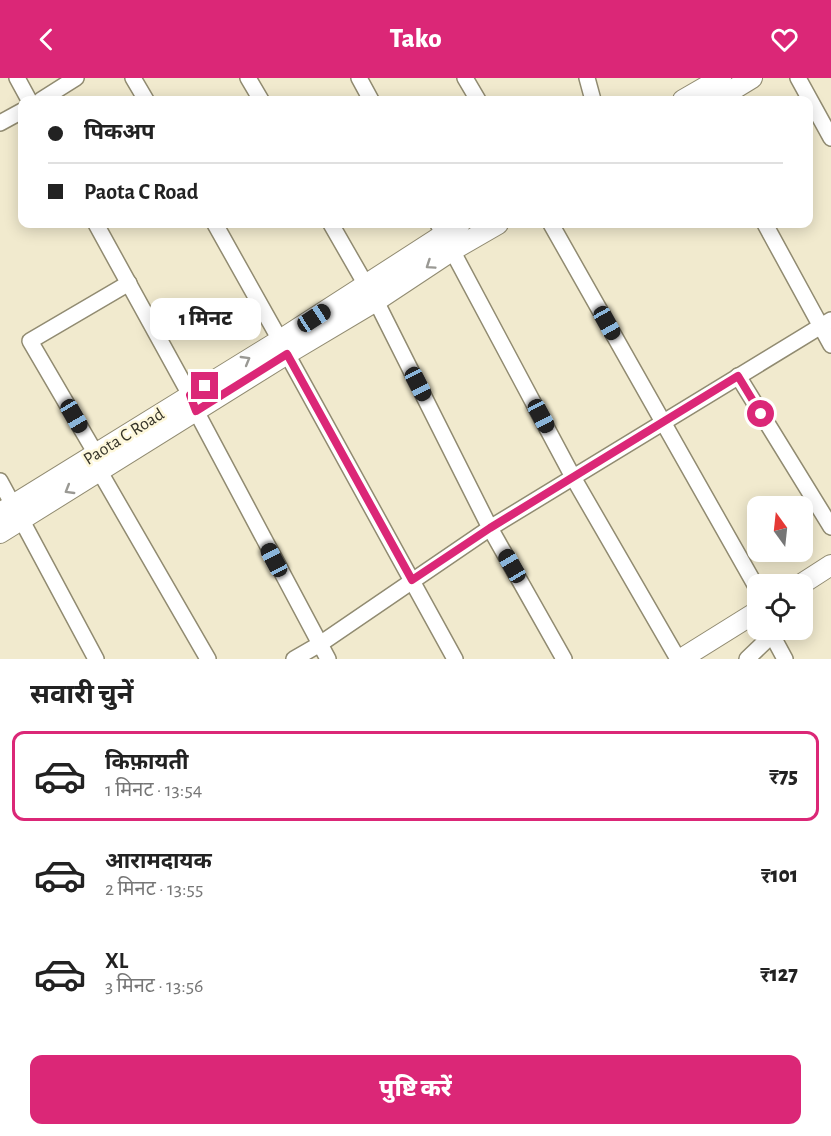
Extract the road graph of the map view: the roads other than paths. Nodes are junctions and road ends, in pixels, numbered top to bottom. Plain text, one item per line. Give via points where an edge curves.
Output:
1 (16, 78) edge
2 (76, 78) edge
3 (133, 78) edge
4 (248, 78) edge
5 (358, 78) edge
6 (465, 78) edge
7 (587, 78) edge
8 (721, 78) edge
9 (752, 78) edge
10 (798, 78) edge
11 (692, 93) edge
12 (27, 96) edge
13 (47, 96) edge
14 (144, 96) edge
15 (259, 96) edge
16 (369, 96) edge
17 (476, 96) edge
18 (592, 96) edge
19 (723, 96) edge
20 (808, 96) edge
21 (813, 105) edge
22 (18, 113) edge
23 (0, 123) edge
24 (831, 138) edge
25 (98, 228) edge
26 (217, 228) edge
27 (333, 228) edge
28 (474, 228) edge
29 (553, 228) edge
30 (767, 228) edge
31 (449, 232) edge
32 (129, 283) junction
33 (371, 293) junction
34 (826, 323) edge
35 (831, 345) edge
36 (284, 347) junction
37 (738, 376) junction
38 (193, 403) junction
39 (663, 423) junction
40 (98, 463) junction
41 (574, 479) junction
42 (0, 481) edge
43 (11, 513) edge
44 (831, 527) edge
45 (490, 528) junction
46 (0, 533) edge
47 (831, 566) edge
48 (749, 574) edge
49 (813, 577) edge
50 (412, 580) junction
51 (747, 618) edge
52 (763, 640) edge
53 (774, 640) edge
54 (320, 644) junction
55 (96, 659) edge
56 (208, 659) edge
57 (294, 659) edge
58 (328, 659) edge
59 (455, 659) edge
60 (564, 659) edge
61 (680, 659) edge
62 (747, 659) edge
63 (785, 659) edge

1 - 12 street
2 - 13 street
3 - 14 street
4 - 15 street
5 - 16 street
6 - 17 street
7 - 18 street
8 - 11 street
9 - 19 street
10 - 20 street
21 - 24 street
22 - 23 street
25 - 32 street
26 - 36 street
27 - 33 street
28 - 31 street, Paota C Road
29 - 39 street
30 - 34 street
31 - 33 street, Paota C Road
31 - 41 street
32 - 38 street
32 - 40 street via 30,340
33 - 36 street, Paota C Road
33 - 45 street
34 - 35 street
34 - 37 street
36 - 38 street, Paota C Road
36 - 50 street
37 - 39 street
37 - 44 street
38 - 40 street, Paota C Road
38 - 54 street
39 - 41 street
39 - 48 street
40 - 43 street, Paota C Road
40 - 56 street
41 - 45 street
41 - 61 street
42 - 43 street
43 - 46 street, Paota C Road
43 - 55 street
45 - 50 street
45 - 60 street
47 - 49 street
50 - 54 street
50 - 59 street
51 - 61 street
52 - 62 street
53 - 63 street
54 - 57 street
54 - 58 street

